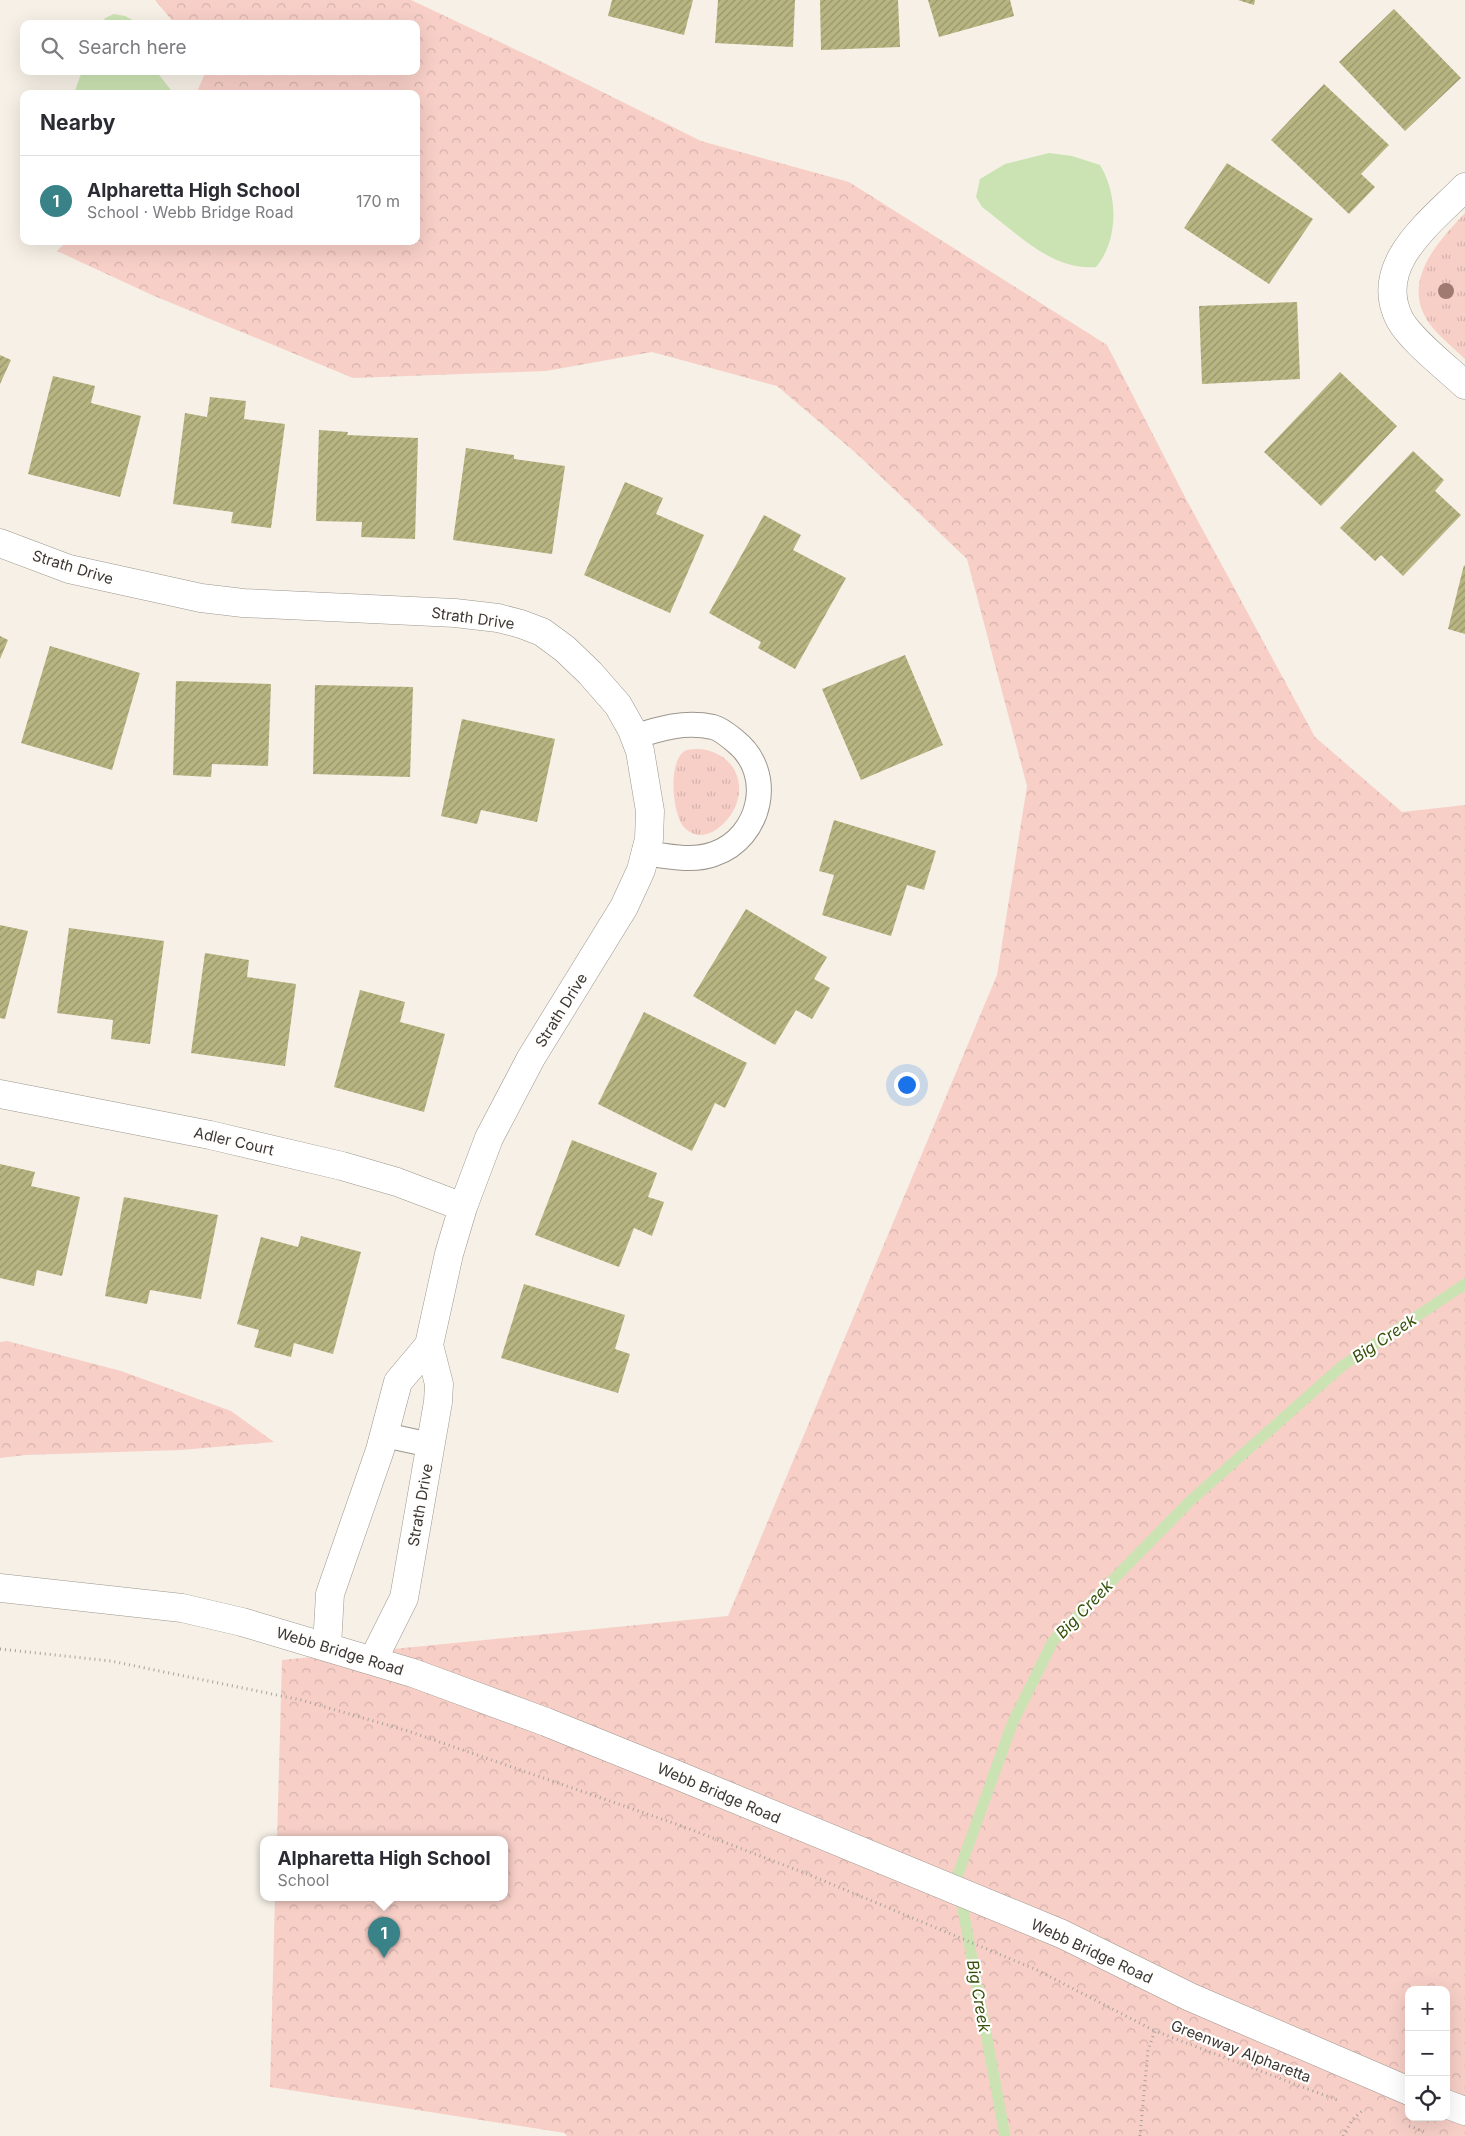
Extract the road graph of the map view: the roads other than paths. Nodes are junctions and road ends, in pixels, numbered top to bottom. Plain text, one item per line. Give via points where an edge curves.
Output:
1 (1465, 187) edge
2 (1465, 385) edge
3 (0, 543) edge
4 (634, 736) junction
5 (645, 853) junction
6 (0, 1094) edge
7 (463, 1207) junction
8 (429, 1345) junction
9 (384, 1436) junction
10 (431, 1445) junction
11 (0, 1588) edge
12 (327, 1646) junction
13 (373, 1660) junction
14 (1405, 2089) edge
15 (1450, 2105) edge
16 (1465, 2111) edge

1 - 2 street via 1403,253 1394,273 1392,290 1401,321
3 - 4 street, Strath Drive via 69,569 201,598 243,603 455,613 521,624 542,632 590,673 618,705
4 - 5 street, Strath Drive via 640,752 650,811
4 - 5 lane via 680,724 715,728 741,745 751,759 758,783 759,796 754,816 747,832 732,846 712,855 683,857
5 - 7 street, Strath Drive via 642,870 624,907 531,1058 489,1138
6 - 7 street, Adler Court via 210,1135 342,1166
7 - 8 street, Strath Drive
8 - 9 street, Strath Drive via 398,1382
8 - 10 street, Strath Drive via 439,1384
9 - 10 lane
9 - 12 street, Strath Drive via 330,1594
10 - 13 street, Strath Drive via 404,1598
11 - 12 street, Webb Bridge Road via 182,1608
12 - 13 street, Webb Bridge Road
13 - 14 street, Webb Bridge Road via 546,1722 1062,1934 1190,1997
15 - 16 street

